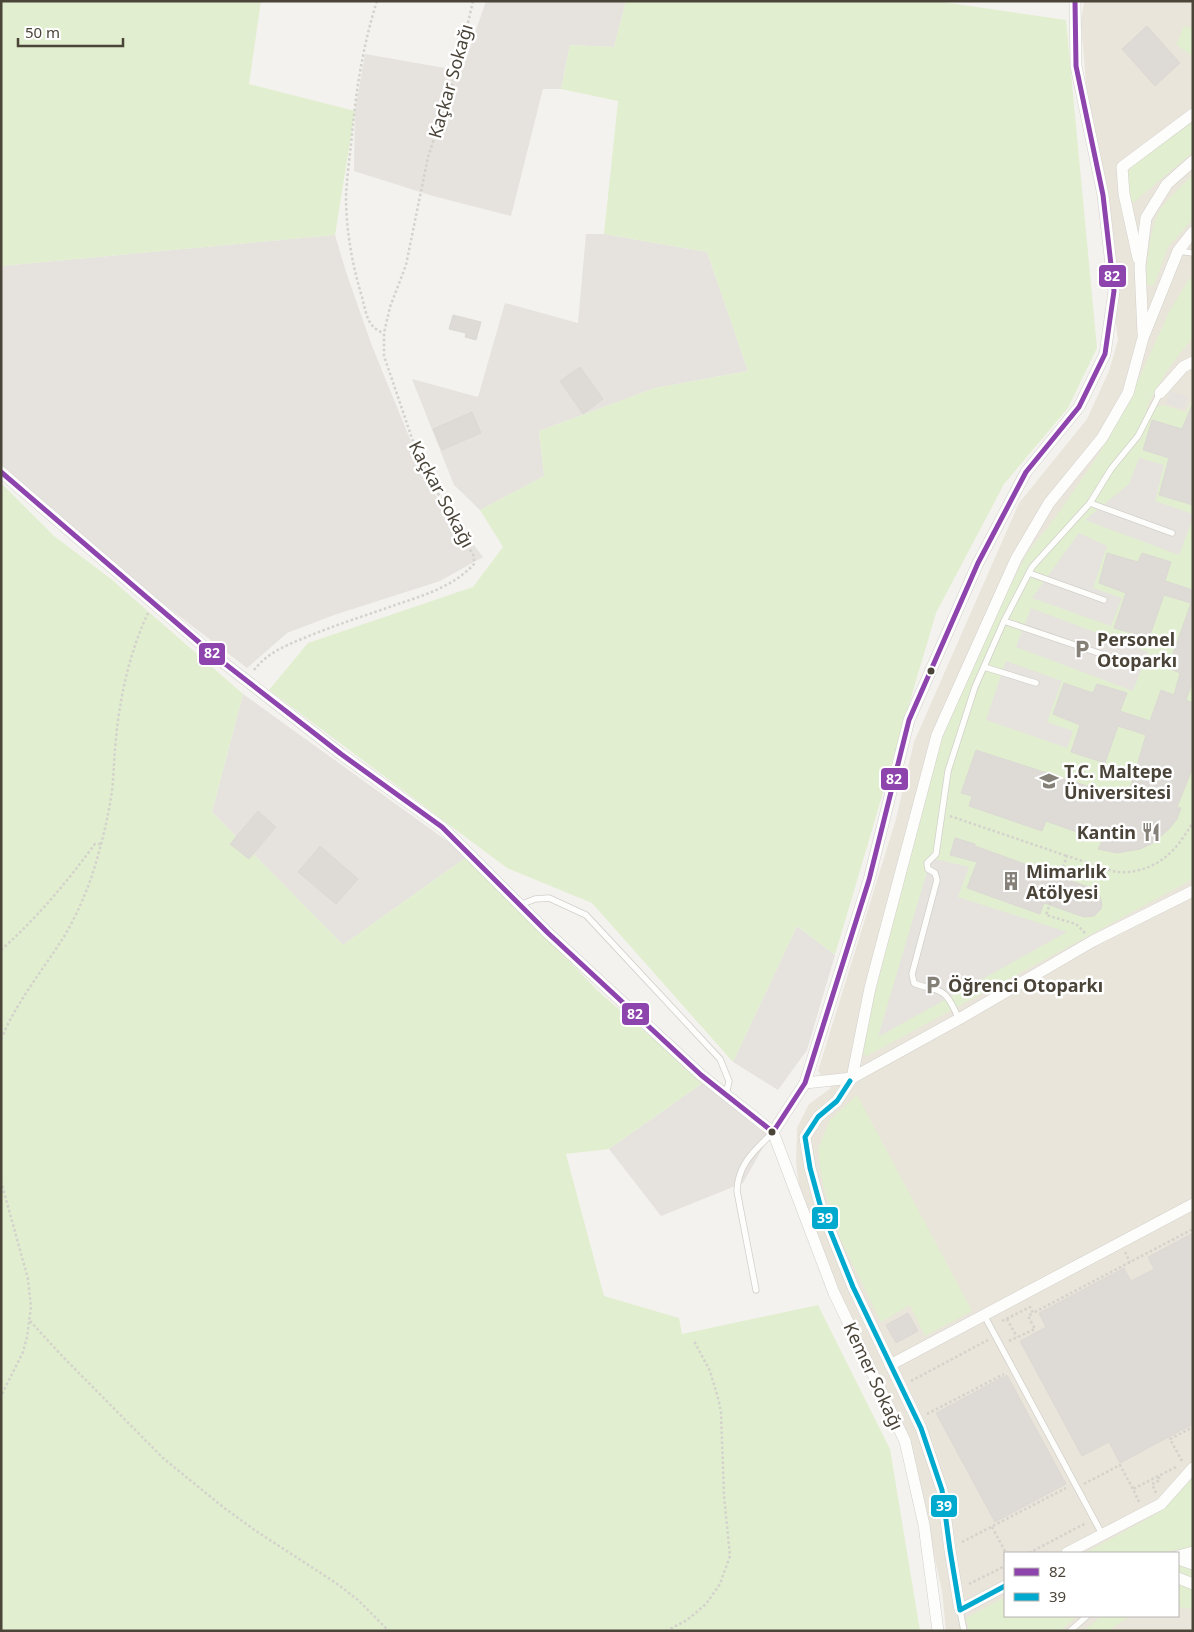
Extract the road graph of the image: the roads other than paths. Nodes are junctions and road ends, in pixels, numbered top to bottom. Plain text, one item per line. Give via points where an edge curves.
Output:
1 (1075, 1) edge
2 (1193, 114) edge
3 (1193, 161) edge
4 (1193, 232) edge
5 (1178, 251) junction
6 (1193, 253) edge
7 (1140, 266) junction
8 (1143, 338) junction
9 (1193, 362) edge
10 (1160, 393) joint
11 (1, 472) edge
12 (1090, 504) junction
13 (1172, 533) dead end
14 (1029, 572) junction
15 (1104, 600) dead end
16 (1004, 622) junction
17 (1131, 664) dead end
18 (984, 667) junction
19 (1036, 683) dead end
20 (1193, 891) edge
21 (520, 905) junction
22 (959, 1019) junction
23 (852, 1078) junction
24 (805, 1083) junction
25 (726, 1095) junction
26 (773, 1132) junction
27 (1193, 1204) edge
28 (756, 1290) dead end
29 (981, 1316) junction
30 (890, 1365) junction
31 (1193, 1468) edge
32 (1102, 1534) junction
33 (1069, 1552) edge
34 (1193, 1552) edge
35 (1179, 1557) edge
36 (1179, 1557) edge
37 (1193, 1564) edge
38 (1179, 1578) edge
39 (1193, 1584) edge
40 (1004, 1587) edge
41 (960, 1610) junction
42 (1086, 1617) edge
43 (938, 1631) edge
44 (964, 1631) edge
45 (1070, 1631) edge

1 - 24 street via 1076,66 1103,195 1114,291 1105,354 1079,407 1026,472 978,563 908,720 870,880
2 - 7 street via 1122,167 1124,194
3 - 7 street via 1167,184 1146,218
4 - 5 street
5 - 6 lane
5 - 8 street
7 - 8 street
8 - 23 street via 1128,393 1102,438 1049,503 1016,559 937,735 870,988
9 - 10 street via 1183,367
10 - 12 lane via 1138,436 1111,469
11 - 21 street via 247,680 341,754 442,827
12 - 13 lane
12 - 14 lane
14 - 15 lane
14 - 16 lane
16 - 17 lane
16 - 18 lane
18 - 19 lane
18 - 22 lane via 948,771 936,854 927,863 937,880 912,974 914,982 920,986 946,995
20 - 22 street via 1093,941
21 - 25 street via 700,1076
21 - 25 lane via 549,898 586,915 720,1059 729,1081
22 - 23 street
23 - 24 street
23 - 30 street via 837,1101 818,1117 805,1137 821,1208
24 - 26 street
25 - 26 street
26 - 28 lane via 746,1160 737,1182
26 - 43 street, Kemer Sokağı via 834,1293 905,1441 924,1525
27 - 29 street
29 - 30 street
29 - 32 lane via 1001,1345
30 - 41 street via 917,1419 942,1490
31 - 32 street via 1162,1504
32 - 33 street
34 - 35 street
36 - 37 street
38 - 39 street
40 - 41 street
41 - 44 lane
42 - 45 lane

